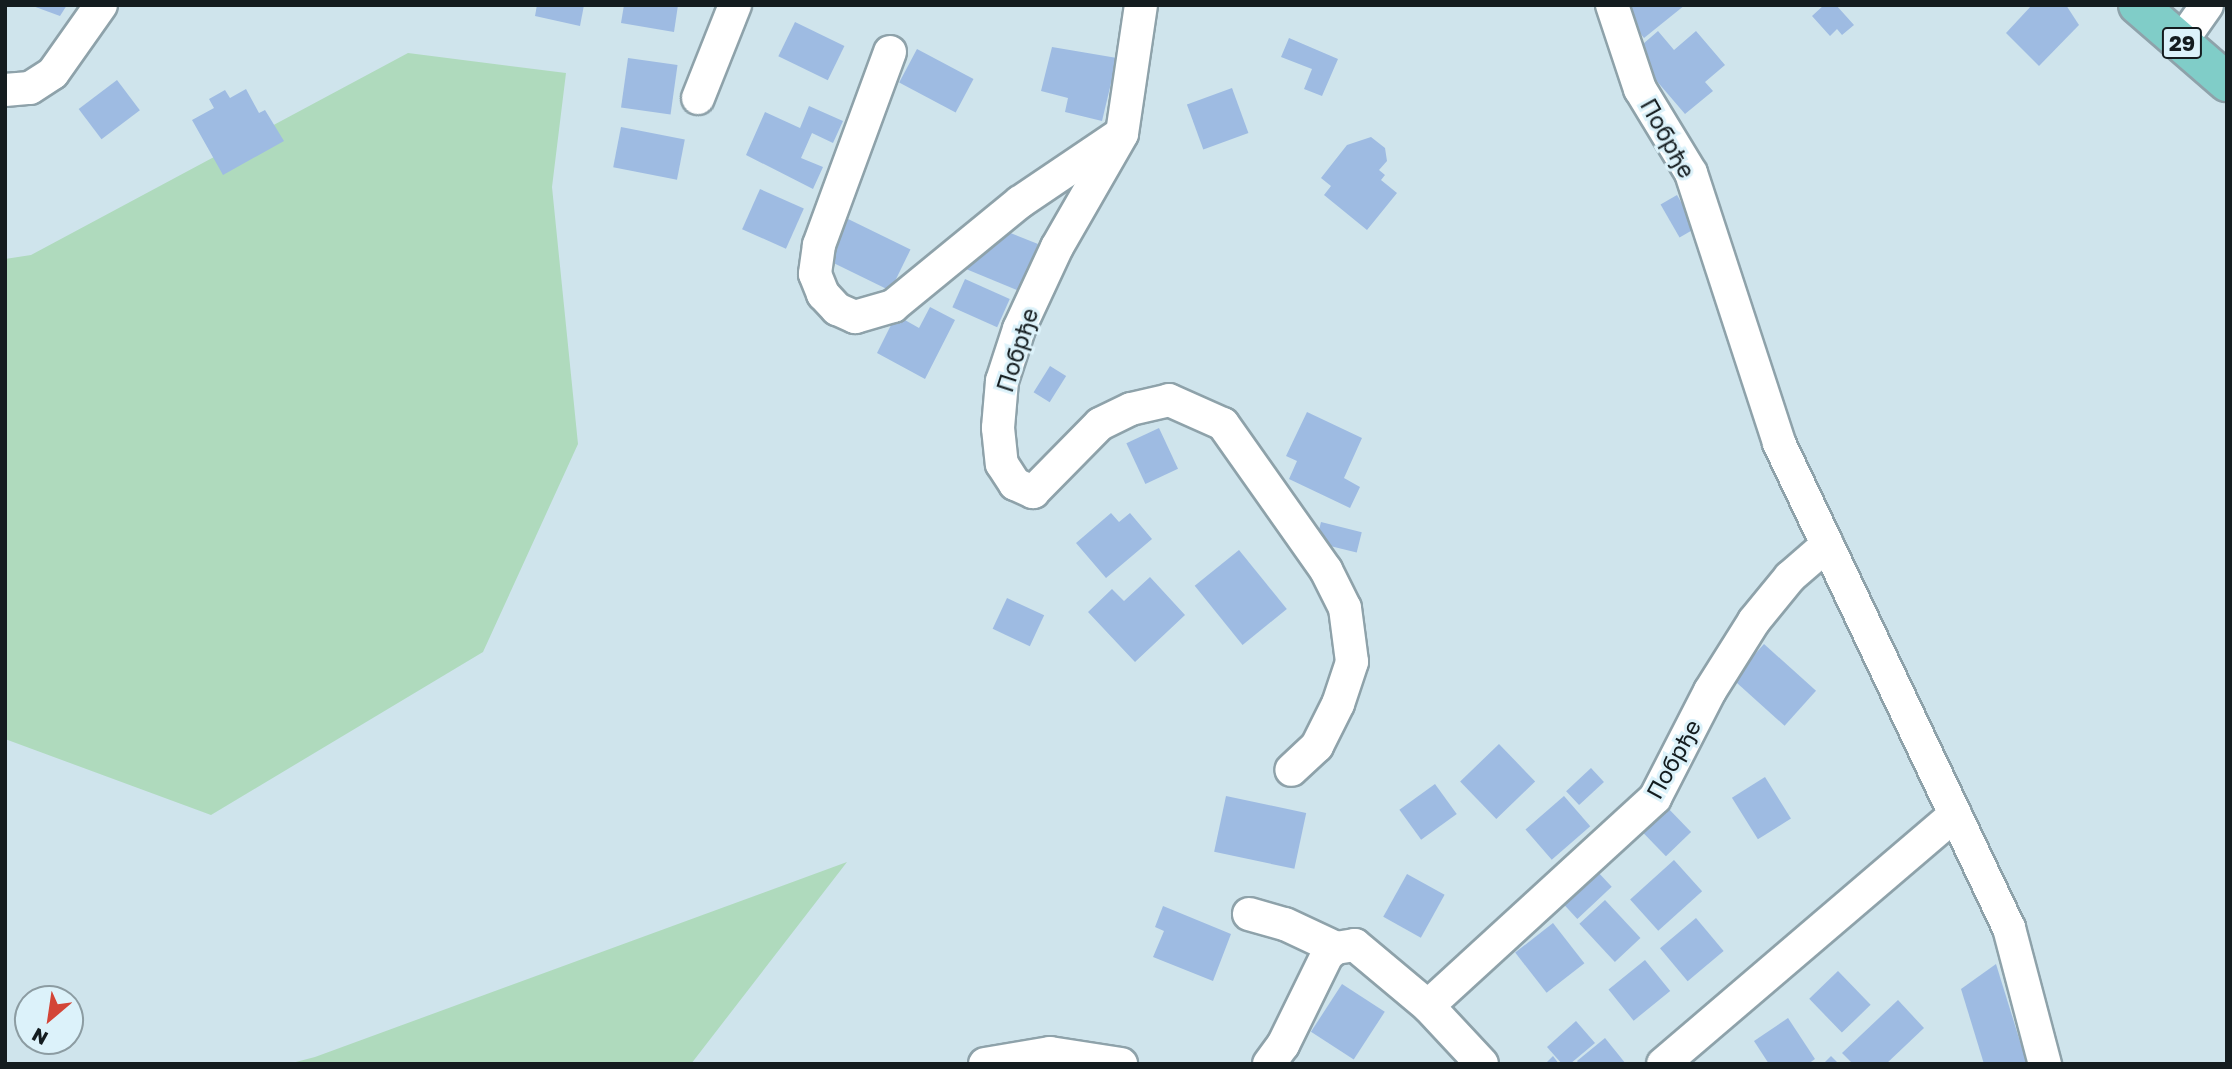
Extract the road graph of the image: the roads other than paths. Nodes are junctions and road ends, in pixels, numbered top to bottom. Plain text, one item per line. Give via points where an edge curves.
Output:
1 (101, 5) edge
2 (735, 5) edge
3 (1141, 5) edge
4 (1612, 5) edge
5 (2138, 5) edge
6 (2207, 5) edge
7 (2181, 42) junction
8 (890, 52) dead end
9 (2227, 82) edge
10 (5, 90) edge
11 (698, 98) dead end
12 (1122, 134) junction
13 (1827, 545) junction
14 (1291, 770) dead end
15 (1955, 814) junction
16 (1249, 914) dead end
17 (1336, 948) junction
18 (1428, 1006) junction
19 (985, 1064) edge
20 (1121, 1064) edge
21 (1269, 1064) edge
22 (1482, 1064) edge
23 (1663, 1064) edge
24 (2045, 1064) edge

1 - 10 street via 53,73 30,88
2 - 11 street
3 - 12 street, Побрђе
4 - 13 street, Побрђе via 1640,89 1691,173 1779,443
5 - 7 main road, 29
6 - 7 street
7 - 9 main road, 29
8 - 12 street via 819,245 816,274 823,294 837,309 855,317 893,306 1020,202
12 - 14 street, Побрђе via 1058,247 1019,329 1002,381 998,428 1002,464 1015,484 1033,492 1100,424 1131,409 1169,400 1223,424 1326,570 1345,608 1352,662 1317,746
13 - 15 street, Побрђе
13 - 18 street, Побрђе via 1790,577 1754,621 1710,691 1655,798
15 - 23 street
15 - 24 street, Побрђе via 2009,928
16 - 17 street via 1285,924
17 - 18 street via 1355,945 1366,951
17 - 21 street via 1327,955
18 - 22 street
19 - 20 street via 1050,1052

